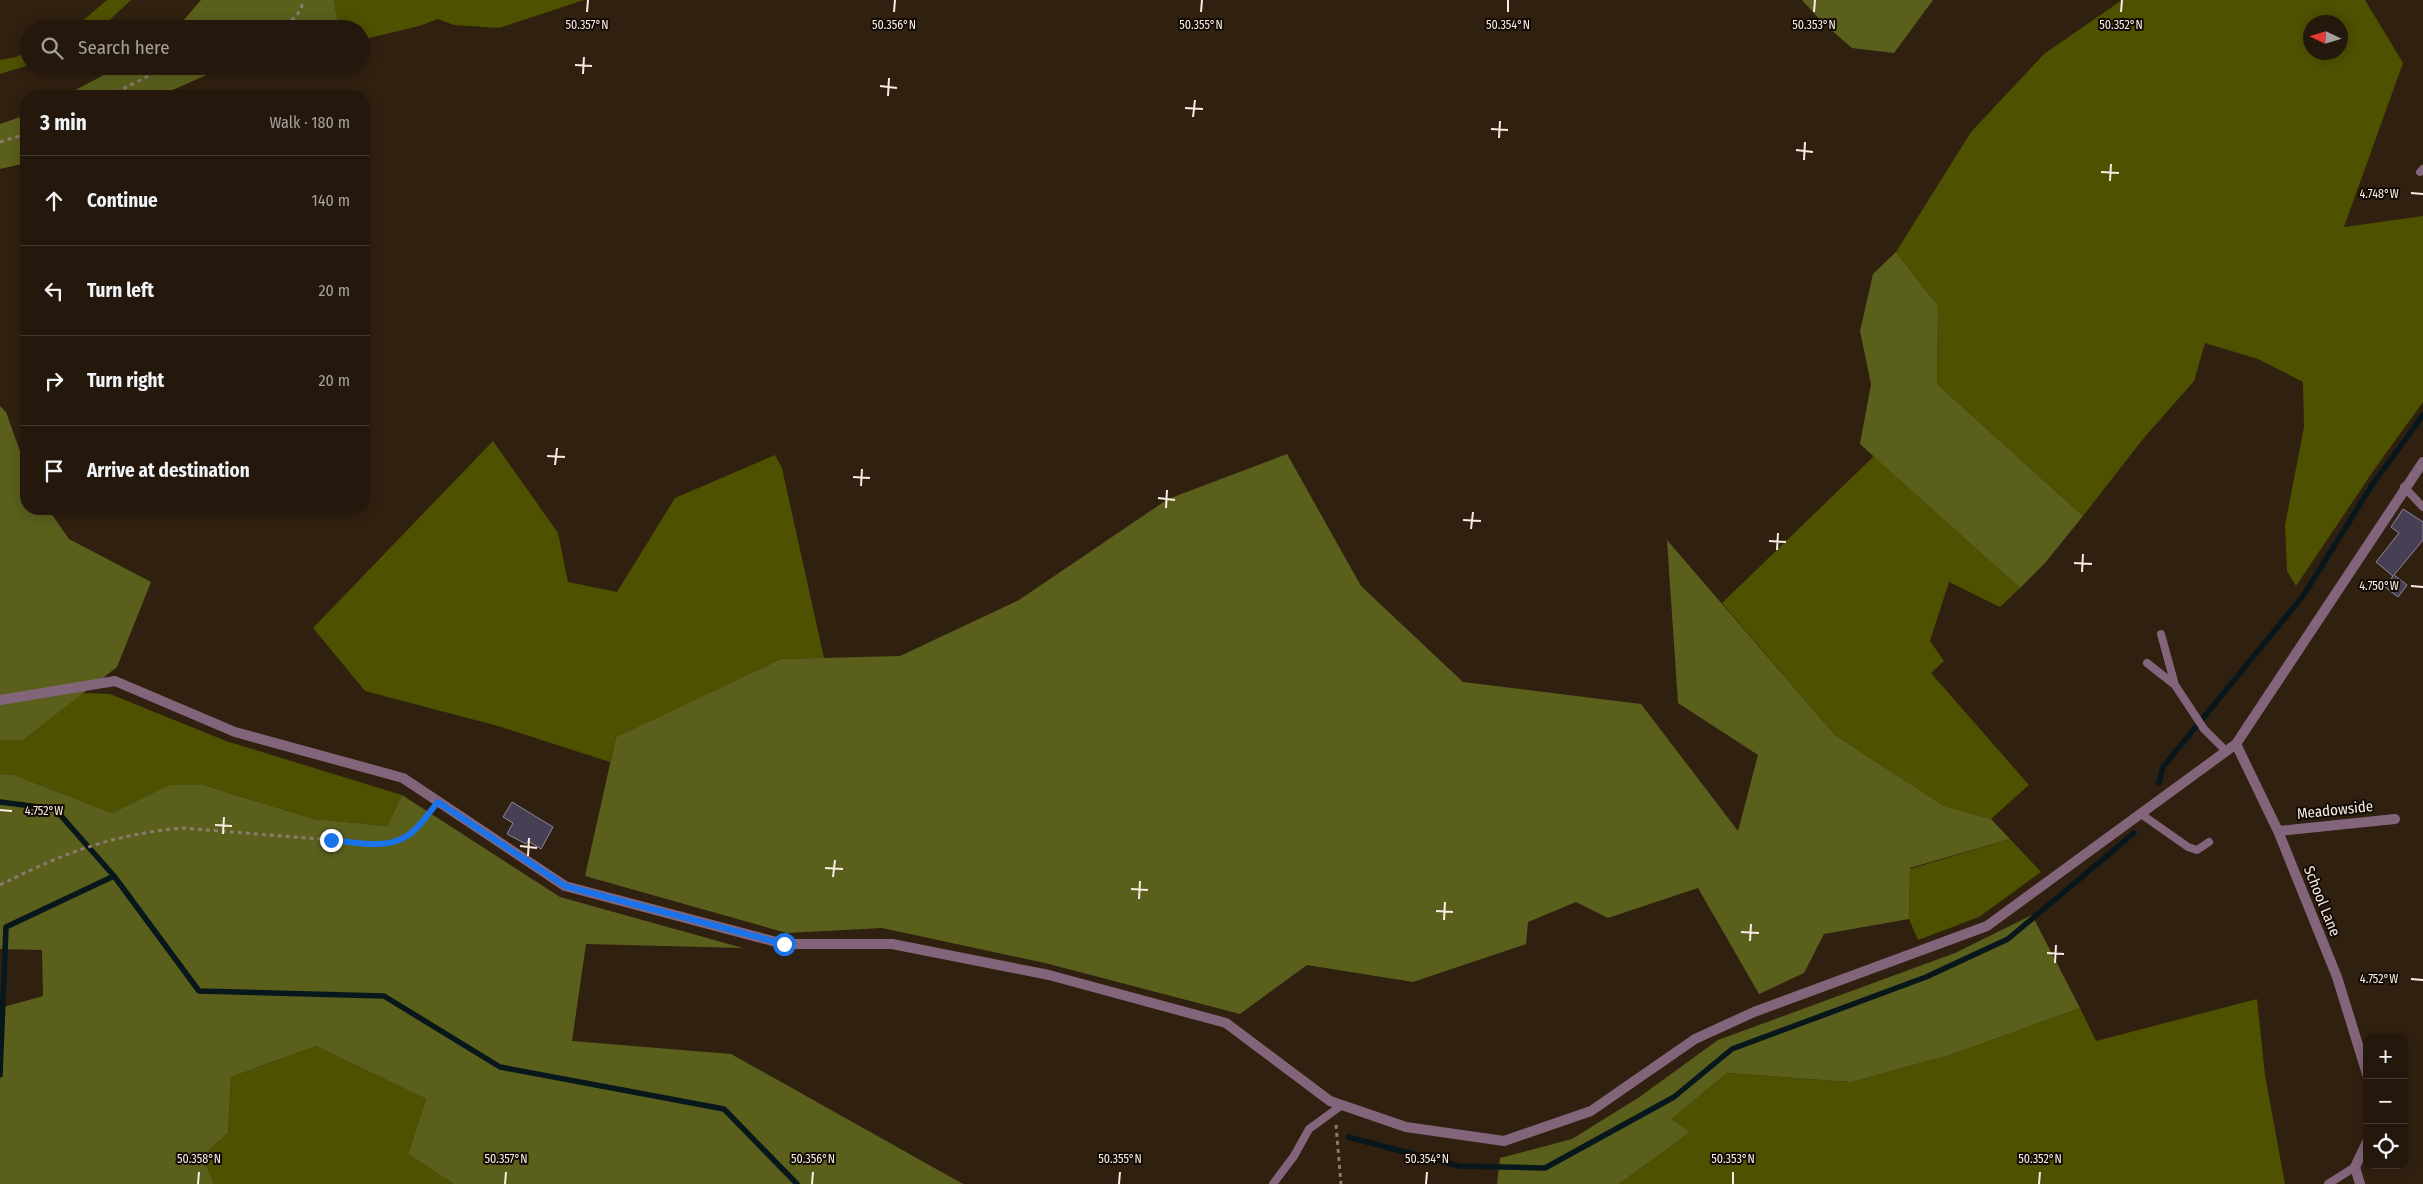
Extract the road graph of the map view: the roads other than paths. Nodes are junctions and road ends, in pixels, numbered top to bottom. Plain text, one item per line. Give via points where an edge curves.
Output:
1 (2423, 462) edge
2 (2404, 487) junction
3 (2423, 507) edge
4 (2161, 634) dead end
5 (2147, 663) dead end
6 (2175, 685) junction
7 (0, 700) edge
8 (2236, 744) junction
9 (2226, 751) junction
10 (2141, 814) junction
11 (2395, 819) dead end
12 (2278, 831) junction
13 (2209, 842) dead end
14 (2363, 1061) edge
15 (1339, 1108) junction
16 (2363, 1150) edge
17 (2355, 1167) junction
18 (1273, 1184) edge
19 (2328, 1184) edge
20 (2360, 1184) edge

1 - 2 street
2 - 3 lane
2 - 8 street
4 - 6 lane
5 - 6 lane
6 - 9 lane via 2204,729
7 - 15 street via 115,681 235,732 403,778 565,886 784,944 892,944 1049,975 1226,1024
8 - 9 street
8 - 12 street, School Lane
9 - 10 street
10 - 13 lane via 2188,847 2197,850
10 - 15 street via 1988,926 1754,1012 1694,1039 1591,1111 1504,1141 1406,1127
11 - 12 street, Meadowside
12 - 14 street, School Lane via 2337,977
15 - 18 lane via 1309,1129
16 - 17 street
17 - 19 lane
17 - 20 street

